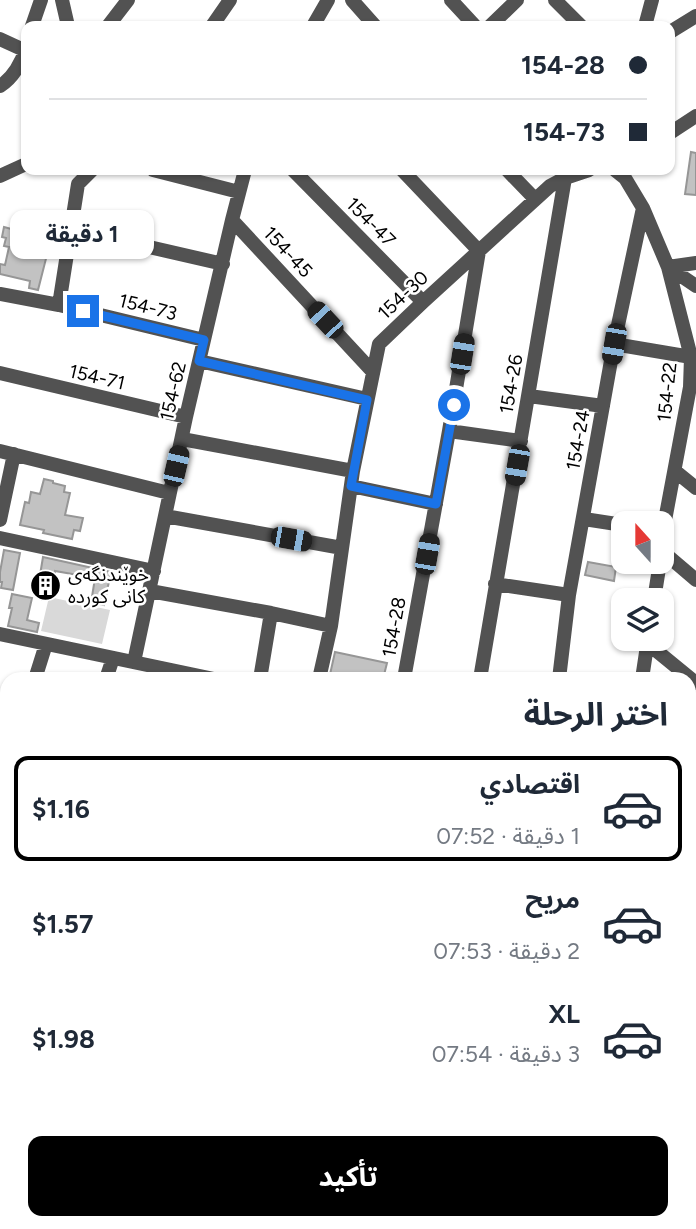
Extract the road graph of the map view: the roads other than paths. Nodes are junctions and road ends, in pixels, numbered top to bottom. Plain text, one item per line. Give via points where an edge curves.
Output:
1 (41, 0) edge
2 (62, 0) edge
3 (128, 0) edge
4 (230, 0) edge
5 (328, 0) edge
6 (352, 0) edge
7 (451, 0) edge
8 (517, 0) edge
9 (555, 0) edge
10 (652, 0) edge
11 (696, 16) edge
12 (34, 21) edge
13 (67, 21) edge
14 (112, 21) edge
15 (215, 21) edge
16 (316, 21) edge
17 (371, 21) edge
18 (470, 21) edge
19 (495, 21) edge
20 (576, 21) edge
21 (646, 21) edge
22 (675, 29) edge
23 (0, 39) edge
24 (21, 53) edge
25 (21, 61) edge
26 (0, 86) edge
27 (696, 116) edge
28 (675, 130) edge
29 (21, 166) edge
30 (87, 175) edge
31 (173, 175) edge
32 (244, 175) edge
33 (298, 175) edge
34 (407, 175) edge
35 (512, 175) edge
36 (574, 175) edge
37 (621, 175) edge
38 (0, 176) edge
39 (565, 178) junction
40 (239, 192) junction
41 (535, 199) junction
42 (643, 208) junction
43 (232, 220) junction
44 (71, 229) junction
45 (479, 251) junction
46 (696, 263) edge
47 (223, 264) junction
48 (668, 267) junction
49 (696, 286) edge
50 (0, 295) edge
51 (423, 302) junction
52 (59, 305) junction
53 (204, 340) junction
54 (379, 344) junction
55 (614, 344) junction
56 (691, 357) junction
57 (362, 360) junction
58 (199, 361) junction
59 (373, 372) junction
60 (0, 373) edge
61 (693, 389) edge
62 (529, 396) junction
63 (367, 400) junction
64 (603, 406) junction
65 (186, 417) junction
66 (449, 431) junction
67 (181, 439) junction
68 (521, 441) junction
69 (7, 453) edge
70 (353, 471) junction
71 (675, 471) junction
72 (351, 486) junction
73 (696, 488) edge
74 (169, 493) junction
75 (436, 504) junction
76 (666, 511) edge
77 (165, 516) junction
78 (584, 519) junction
79 (0, 520) edge
80 (611, 523) edge
81 (0, 538) edge
82 (342, 548) junction
83 (674, 561) edge
84 (154, 571) junction
85 (696, 580) edge
86 (495, 584) junction
87 (150, 591) junction
88 (569, 595) junction
89 (271, 613) junction
90 (331, 626) junction
91 (0, 634) edge
92 (46, 643) junction
93 (646, 651) edge
94 (659, 651) edge
95 (113, 658) junction
96 (134, 662) junction
97 (37, 672) edge
98 (108, 672) edge
99 (181, 672) edge
100 (261, 672) edge
101 (321, 672) edge
102 (405, 672) edge
103 (481, 672) edge
104 (560, 672) edge
105 (643, 672) edge
106 (683, 672) edge

1 - 12 street
2 - 13 street
3 - 14 street
4 - 15 street
5 - 16 street
6 - 17 street
7 - 18 street
8 - 19 street
9 - 20 street
10 - 21 street
11 - 22 street
23 - 24 street
25 - 26 street
27 - 28 street
29 - 38 street
30 - 44 street via 78,184
31 - 40 street
32 - 40 street, 154-62
33 - 51 street, 154-47
34 - 45 street
35 - 41 street
36 - 39 street, 154-30
37 - 42 street, 154-22
39 - 41 street, 154-30
39 - 62 street, 154-26
40 - 43 street, 154-62
41 - 45 street, 154-30
42 - 48 street, 154-22
42 - 55 street, 154-24
43 - 47 street, 154-62
43 - 57 street, 154-45
44 - 47 street
44 - 52 street
45 - 51 street, 154-30
45 - 66 street, 154-28
46 - 48 street
47 - 53 street, 154-62
48 - 49 street
48 - 56 street, 154-22
50 - 52 street, 154-73
51 - 54 street, 154-30
52 - 53 street, 154-73
53 - 58 street, 154-62
54 - 57 street
54 - 59 street, 154-30
55 - 56 street
55 - 64 street, 154-24
56 - 61 street, 154-22
57 - 59 street, 154-45
58 - 63 street
58 - 65 street, 154-62
59 - 63 street, 154-30
60 - 65 street, 154-71
61 - 71 street, 154-22
62 - 64 street
62 - 68 street, 154-26
63 - 70 street, 154-30
64 - 78 street, 154-24
65 - 67 street, 154-62
66 - 68 street
66 - 75 street, 154-28
67 - 70 street
67 - 74 street, 154-62
68 - 86 street, 154-26
69 - 74 street
69 - 79 street
70 - 72 street, 154-30
71 - 73 street
71 - 76 street, 154-22
72 - 75 street
72 - 82 street, 154-30
74 - 77 street, 154-62
75 - 102 street, 154-28
77 - 82 street
77 - 84 street, 154-62
78 - 80 street
78 - 88 street, 154-24
81 - 84 street
82 - 90 street, 154-30
83 - 85 street
84 - 87 street, 154-62
86 - 88 street
86 - 103 street, 154-26
87 - 89 street
87 - 96 street, 154-62
88 - 104 street, 154-24
89 - 90 street
89 - 100 street
90 - 101 street, 154-30
91 - 92 street
92 - 95 street
92 - 97 street
93 - 105 street
94 - 106 street
95 - 96 street
95 - 98 street
96 - 99 street

